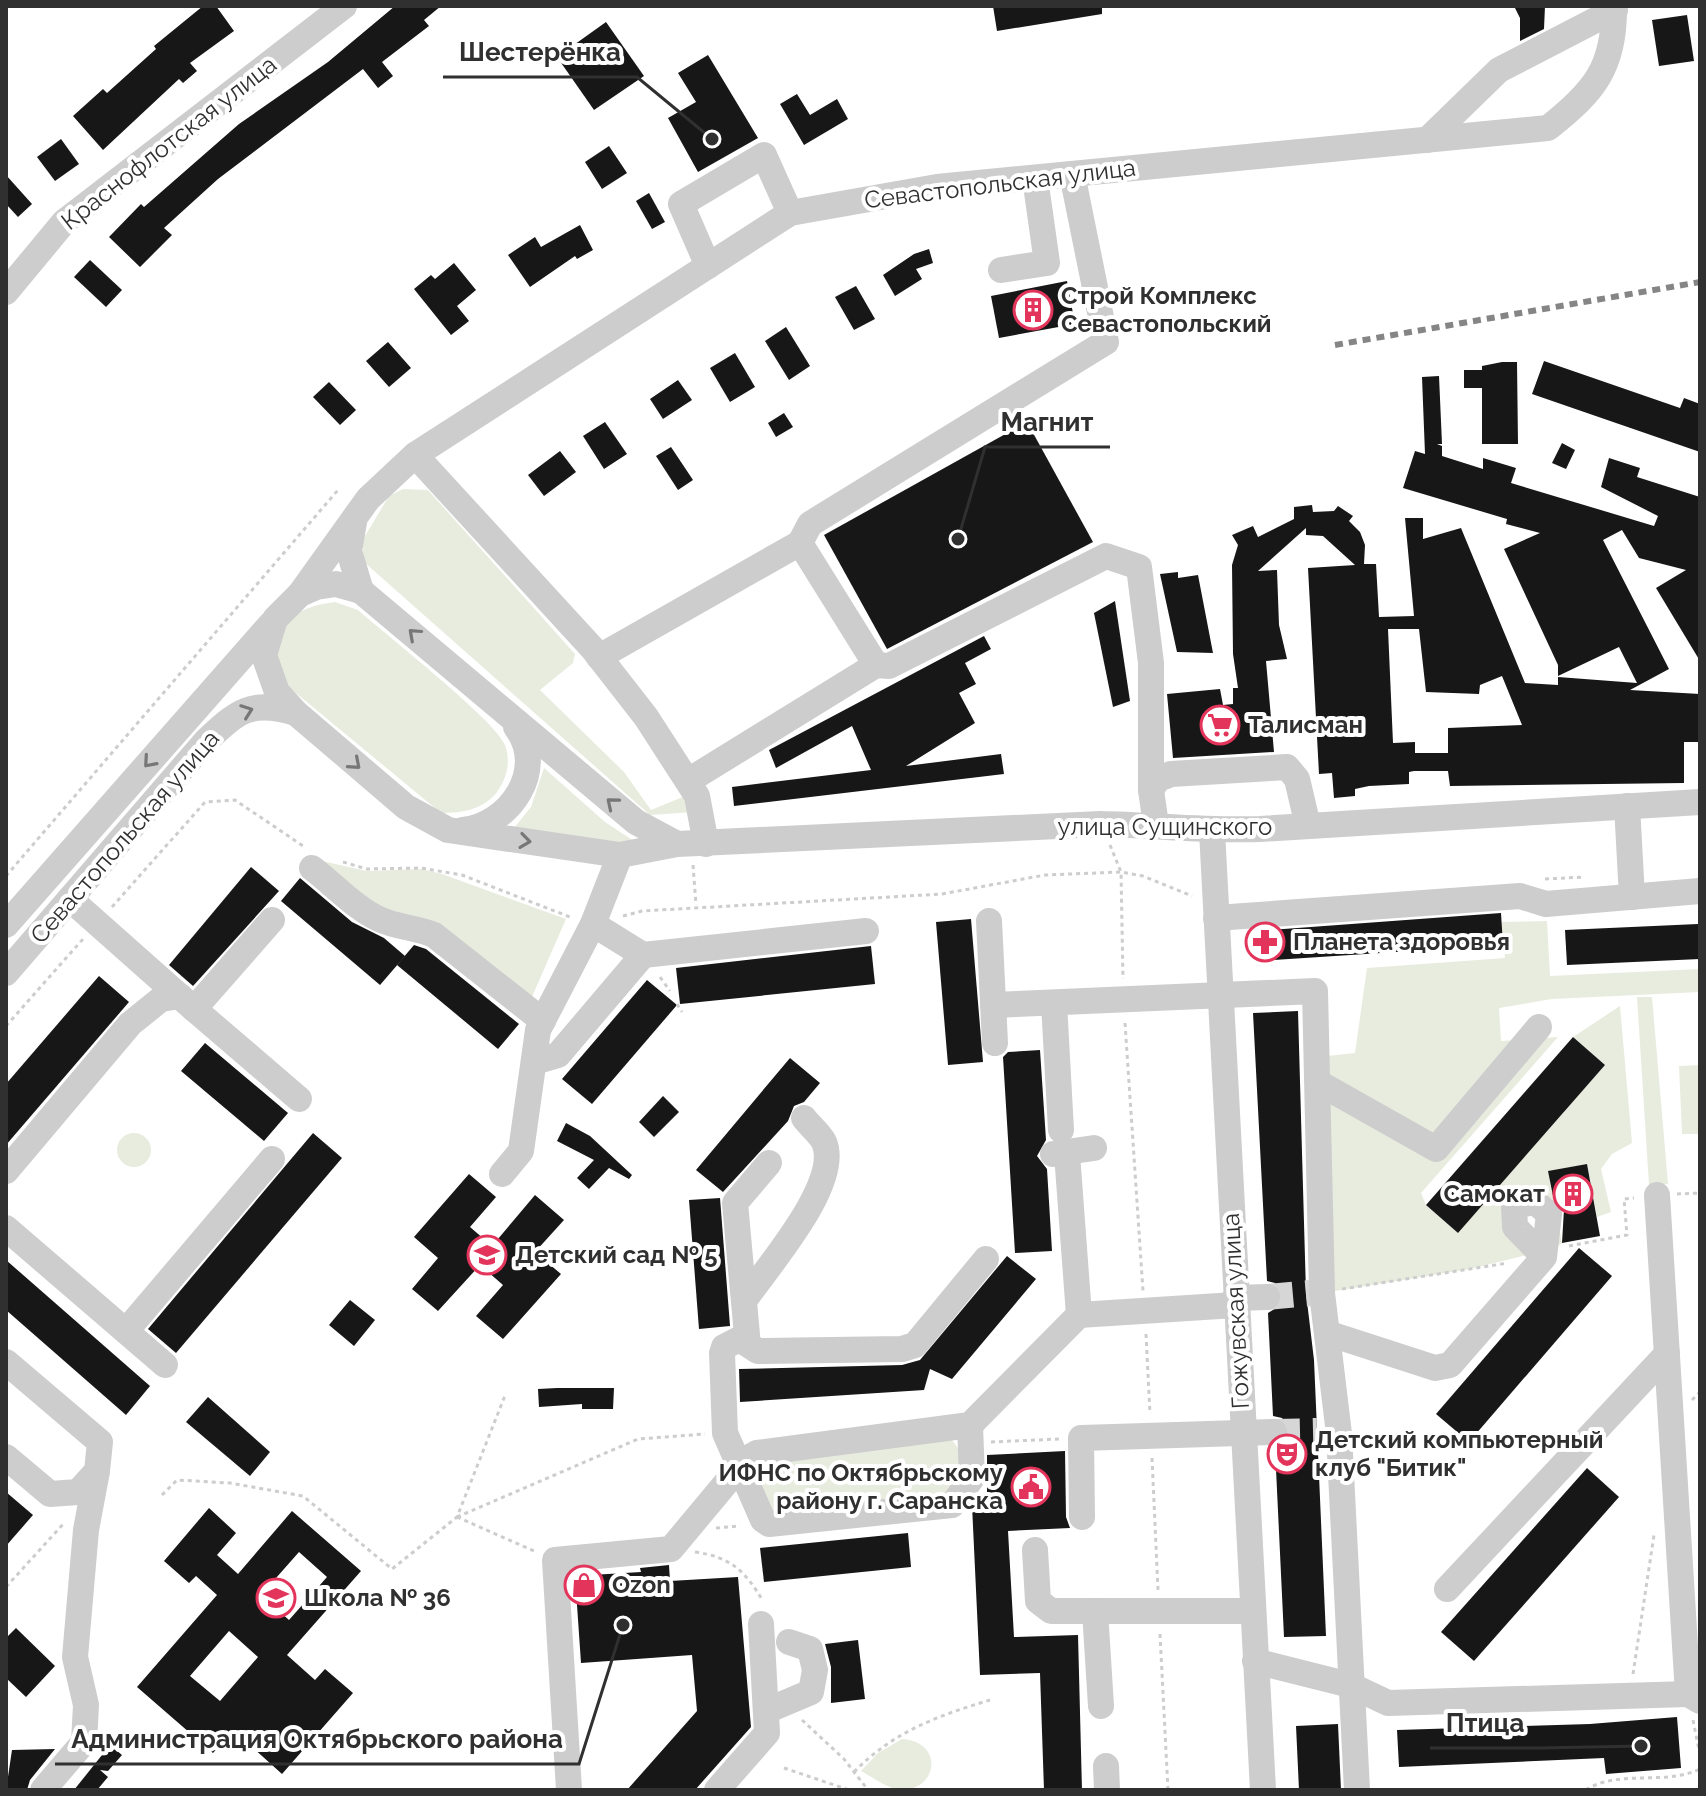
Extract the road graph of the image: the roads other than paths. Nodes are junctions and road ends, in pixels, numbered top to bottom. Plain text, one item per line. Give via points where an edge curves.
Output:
1 (344, 6) edge
2 (1614, 8) edge
3 (1427, 140) junction
4 (1072, 174) junction
5 (1035, 178) junction
6 (790, 213) junction
7 (708, 266) junction
8 (1001, 270) dead end
9 (6, 292) edge
10 (415, 455) junction
11 (354, 519) junction
12 (800, 543) junction
13 (361, 591) junction
14 (300, 594) junction
15 (275, 619) junction
16 (599, 657) junction
17 (876, 665) junction
18 (296, 713) junction
19 (507, 716) junction
20 (688, 781) junction
21 (1151, 790) junction
22 (1700, 802) edge
23 (1627, 806) junction
24 (1156, 825) junction
25 (1308, 826) junction
26 (448, 830) junction
27 (1212, 831) junction
28 (677, 844) junction
29 (706, 844) junction
30 (620, 855) junction
31 (314, 861) road end
32 (1700, 891) edge
33 (1632, 897) junction
34 (70, 899) junction
35 (1215, 912) junction
36 (272, 920) dead end
37 (989, 921) dead end
38 (593, 924) junction
39 (6, 925) edge
40 (866, 931) dead end
41 (643, 955) junction
42 (6, 973) edge
43 (1220, 995) junction
44 (187, 1002) junction
45 (1054, 1003) junction
46 (993, 1005) junction
47 (543, 1021) junction
48 (1539, 1027) dead end
49 (995, 1043) dead end
50 (534, 1062) junction
51 (1319, 1083) junction
52 (299, 1099) dead end
53 (804, 1118) dead end
54 (1060, 1146) junction
55 (1094, 1148) dead end
56 (272, 1159) dead end
57 (769, 1163) dead end
58 (6, 1171) edge
59 (502, 1174) dead end
60 (1657, 1195) dead end
61 (6, 1228) edge
62 (1544, 1257) dead end
63 (986, 1259) dead end
64 (1267, 1297) tunnel mouth
65 (744, 1301) junction
66 (1235, 1302) junction
67 (1079, 1315) junction
68 (126, 1331) junction
69 (1327, 1333) junction
70 (741, 1340) junction
71 (1667, 1354) junction
72 (6, 1362) edge
73 (165, 1365) dead end
74 (1242, 1432) junction
75 (1274, 1432) tunnel mouth
76 (971, 1434) junction
77 (6, 1457) edge
78 (738, 1468) junction
79 (97, 1471) junction
80 (1082, 1517) dead end
81 (1035, 1550) dead end
82 (1447, 1589) dead end
83 (1095, 1611) junction
84 (1252, 1611) junction
85 (763, 1614) road end
86 (789, 1642) dead end
87 (1255, 1661) junction
88 (1350, 1685) junction
89 (1694, 1698) edge
90 (1101, 1706) dead end
91 (775, 1707) junction
92 (43, 1790) edge
93 (569, 1790) edge
94 (717, 1790) edge
95 (1263, 1790) edge
96 (1357, 1790) edge

1 - 9 street, Краснофлотская улица via 64,222
2 - 3 street via 1499,70
2 - 3 street, Севастопольская улица via 1607,63 1585,99 1548,128
3 - 4 street, Севастопольская улица
4 - 5 street, Севастопольская улица
4 - 12 street via 1106,342 810,524
5 - 6 street, Севастопольская улица via 937,187
5 - 8 street via 1047,263
6 - 7 street, Севастопольская улица
6 - 7 street via 764,155 681,204
7 - 10 street, Севастопольская улица
10 - 11 street, Севастопольская улица
10 - 16 street
11 - 13 street via 349,551
11 - 14 street, Севастопольская улица
12 - 16 street
12 - 17 street
13 - 14 street via 336,584
19 -> 13 street
14 - 15 street, Севастопольская улица
15 - 18 street via 264,655 277,692
15 -> 39 street, Севастопольская улица
16 - 20 street
17 - 20 street
17 - 21 street via 889,666 1106,556 1139,567 1151,663
18 -> 26 street via 406,807
34 -> 18 street, Севастопольская улица via 232,716 253,706
19 - 26 street via 528,754 519,794 490,823
28 -> 19 street via 636,822
20 - 29 street via 697,796
21 - 24 street
21 - 25 street via 1158,779 1171,774 1287,767 1297,779
22 - 23 street, улица Сущинского
23 - 25 street, улица Сущинского
23 - 33 street
24 - 27 street, улица Сущинского
24 - 29 street, улица Сущинского
25 - 27 street, улица Сущинского
26 -> 30 street, улица Сущинского
27 - 35 street, Гожувская улица
28 - 29 street, улица Сущинского
28 - 30 street, улица Сущинского
30 - 38 street
31 - 47 street via 375,917 434,935
32 - 33 street
33 - 35 street via 1546,904 1520,896
34 - 42 street, Севастопольская улица
34 - 44 street
35 - 43 street, Гожувская улица
36 - 44 street
37 - 46 street
38 - 41 street
38 - 47 street
40 - 41 street
41 - 50 street via 558,1055
43 - 45 street
43 - 51 street via 1315,991
43 - 66 street, Гожувская улица
44 - 52 street
44 - 58 street via 161,999 130,1024
45 - 46 street
45 - 54 street
46 - 49 street
47 - 50 street
48 - 51 street via 1436,1149
50 - 59 street via 521,1151
51 - 69 street via 1317,1293
53 - 65 street via 824,1142 827,1168 812,1202
54 - 55 street
54 - 67 street
56 - 68 street
57 - 65 street via 735,1203
60 - 71 street
61 - 68 street
62 - 69 street via 1450,1365 1435,1368
63 - 70 street via 915,1345 758,1351
64 - 66 street
65 - 70 street via 747,1335
66 - 67 street
66 - 74 street, Гожувская улица
67 - 76 street
68 - 73 street
69 - 88 street via 1328,1432
70 - 78 street via 722,1353 725,1433
71 - 82 street
71 - 89 street
72 - 79 street via 100,1442
74 - 75 street
74 - 80 street via 1081,1438
74 - 84 street, Гожувская улица
76 - 78 street via 757,1453
76 - 78 street via 972,1478 952,1505 769,1524
77 - 79 street via 50,1494 78,1492
78 - 93 street via 680,1540 555,1560
79 - 92 street via 75,1657 86,1705 84,1742
81 - 83 street via 1043,1608
83 - 84 street
83 - 90 street
84 - 87 street, Гожувская улица
85 - 91 street
86 - 91 street via 810,1649 815,1670 811,1692
87 - 88 street
87 - 95 street, Гожувская улица
88 - 89 street via 1388,1703
88 - 96 street
91 - 94 street via 767,1733

